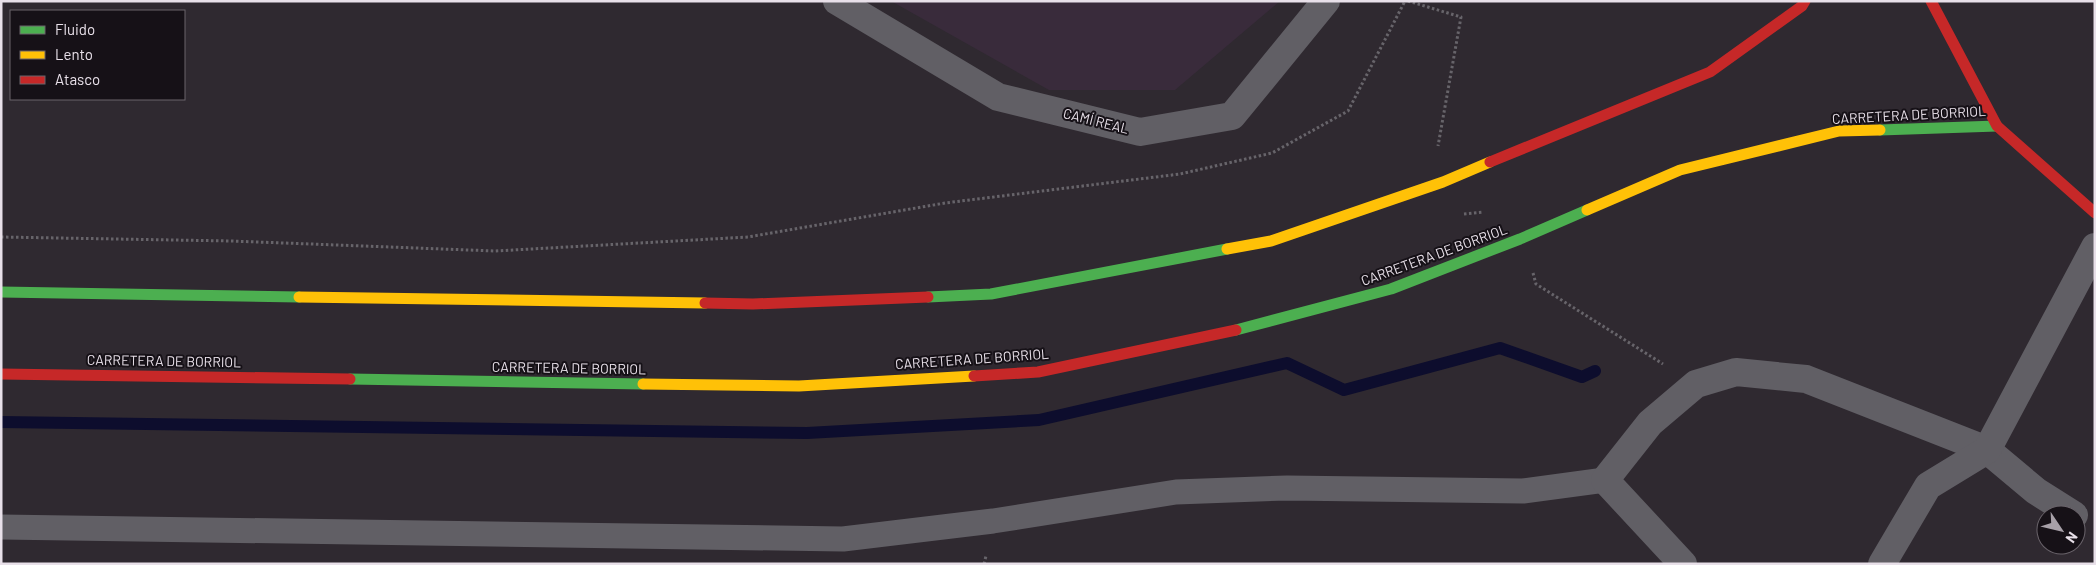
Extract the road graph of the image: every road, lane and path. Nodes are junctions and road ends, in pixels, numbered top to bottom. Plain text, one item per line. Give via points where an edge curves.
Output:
1 (837, 1) edge
2 (1326, 1) edge
3 (1405, 1) edge
4 (1806, 1) edge
5 (1932, 1) edge
6 (1997, 126) junction
7 (2095, 213) edge
8 (1, 237) edge
9 (2095, 247) edge
10 (1, 292) edge
11 (1, 374) edge
12 (1987, 450) junction
13 (1605, 480) junction
14 (2057, 505) edge
15 (1, 527) edge
16 (1684, 564) edge
17 (1882, 564) edge

1 - 2 street, CAMÍ REAL via 998,97 1140,132 1232,116
3 - 8 path via 1348,111 1272,153 1180,174 945,203 748,237 495,251 231,240
4 - 10 main road via 1710,72 1443,182 1271,241 992,294 753,304
5 - 6 main road
6 - 7 main road
6 - 11 main road, CARRETERA DE BORRIOL via 1839,130 1680,170 1520,239 1391,289 1233,331 1038,372 799,386
9 - 12 street
12 - 13 street via 1806,379 1736,372 1696,384 1650,423
12 - 14 street via 2036,492
12 - 17 street via 1928,486
13 - 15 lane via 1523,491 1287,488 1176,492 993,521 843,539
13 - 16 street

